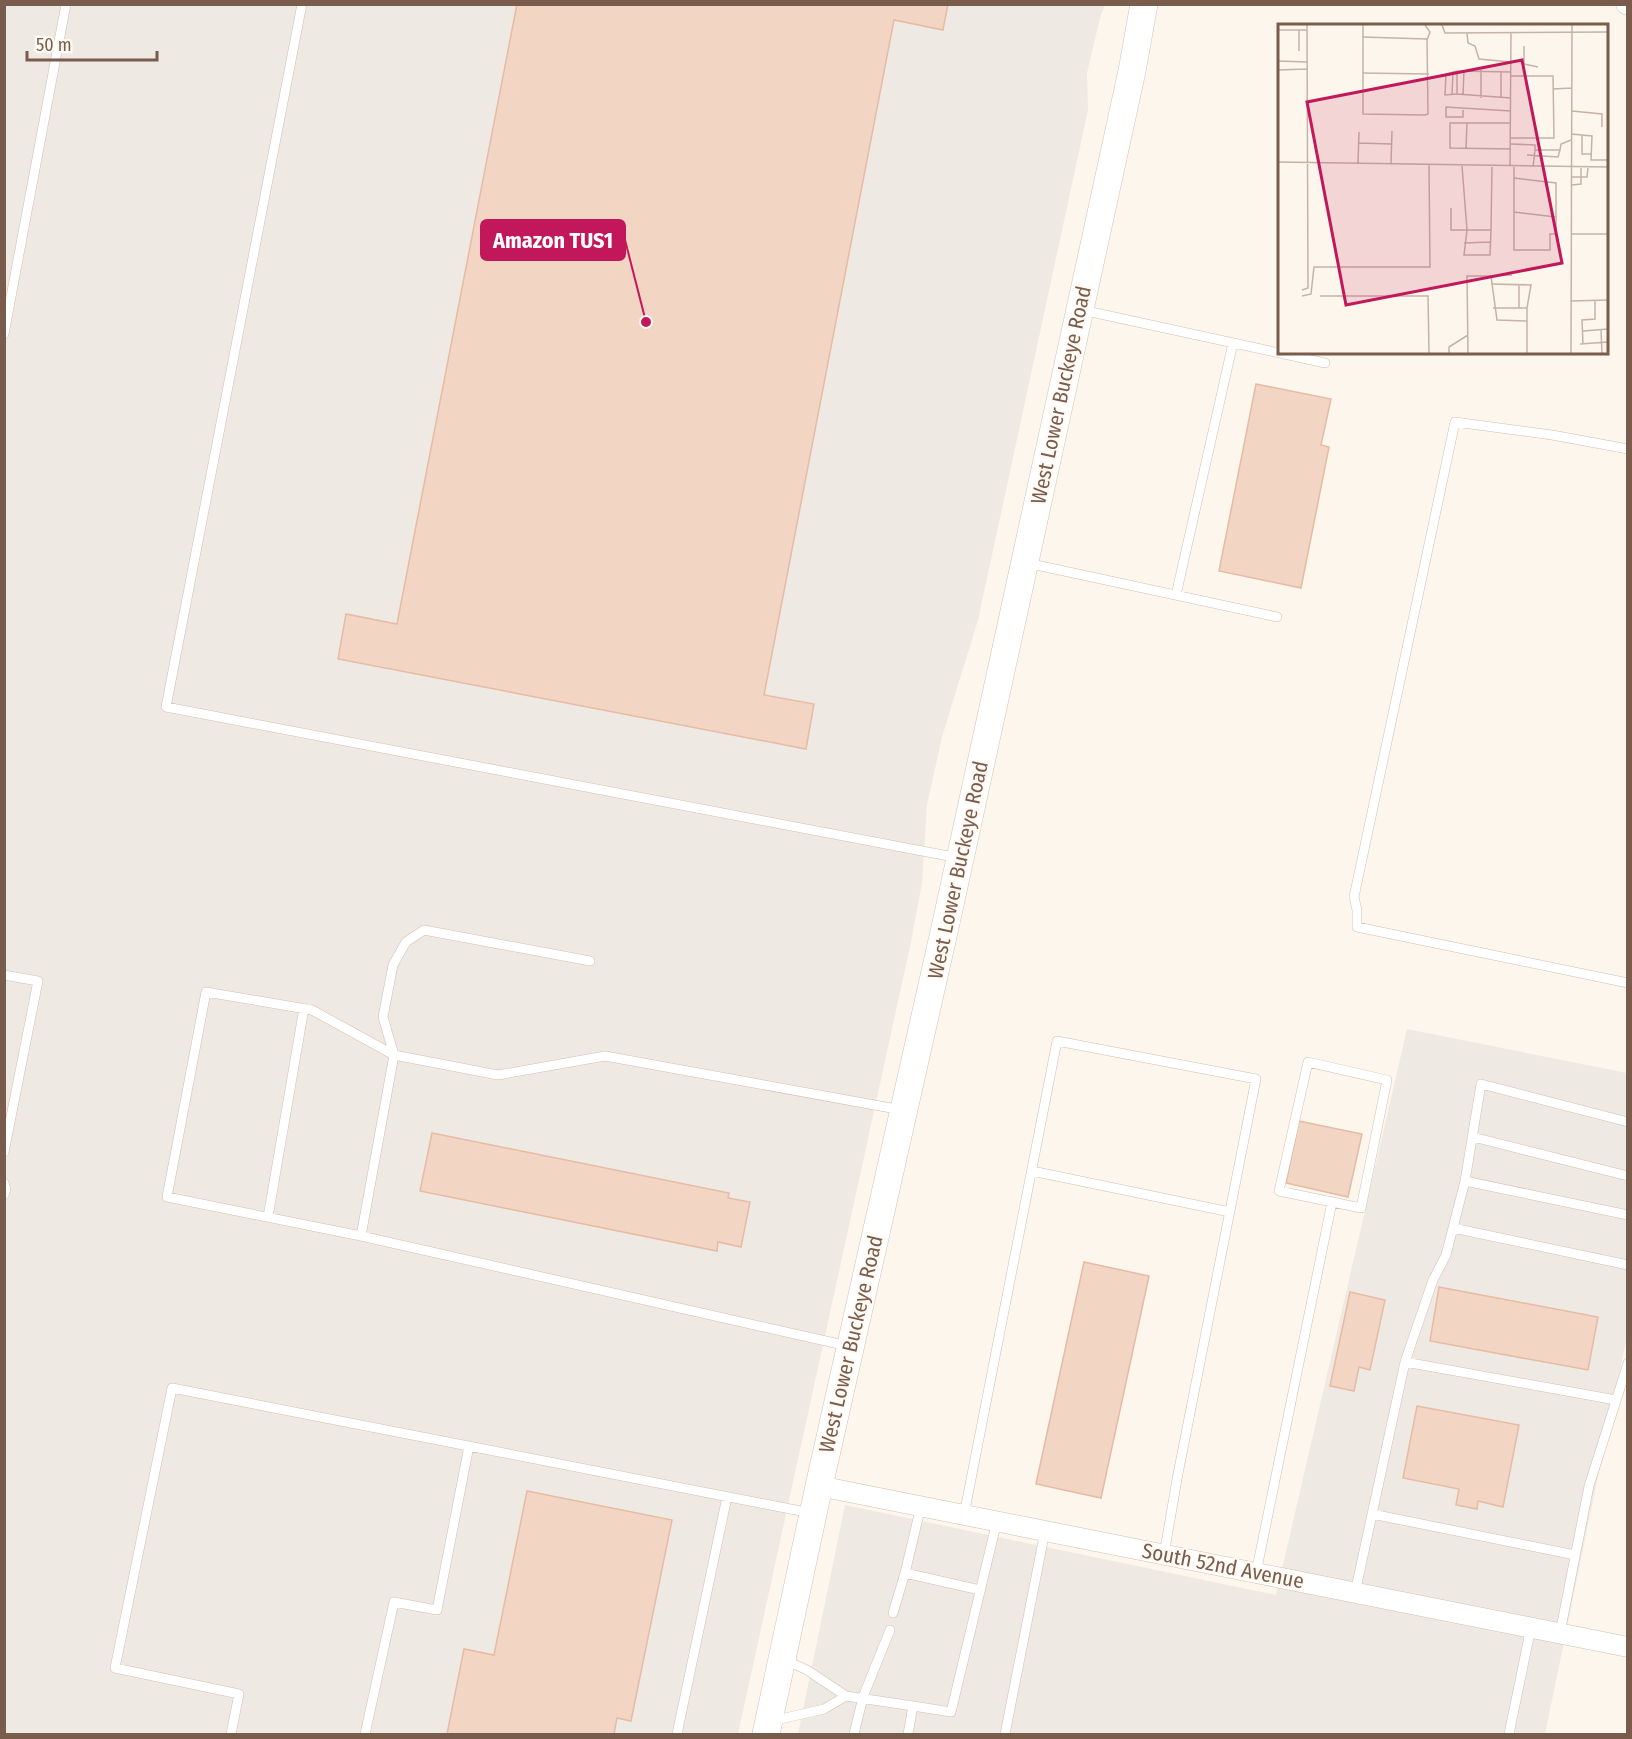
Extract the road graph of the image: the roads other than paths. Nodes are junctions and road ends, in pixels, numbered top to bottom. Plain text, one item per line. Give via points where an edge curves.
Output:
1 (66, 4) edge
2 (302, 4) edge
3 (1144, 4) edge
4 (1080, 309) junction
5 (4, 334) edge
6 (1233, 343) junction
7 (1278, 353) edge
8 (1284, 354) edge
9 (1325, 363) dead end
10 (1628, 449) edge
11 (1025, 563) junction
12 (1176, 595) junction
13 (1277, 617) dead end
14 (960, 858) junction
15 (590, 961) dead end
16 (4, 975) edge
17 (1628, 983) edge
18 (304, 1008) junction
19 (394, 1055) junction
20 (904, 1111) junction
21 (1628, 1122) edge
22 (1473, 1137) junction
23 (4, 1152) edge
24 (1032, 1171) junction
25 (1628, 1176) edge
26 (1465, 1181) junction
27 (4, 1184) edge
28 (4, 1195) edge
29 (1332, 1202) junction
30 (1230, 1212) junction
31 (1628, 1215) edge
32 (268, 1217) junction
33 (1453, 1228) junction
34 (361, 1236) junction
35 (1628, 1265) edge
36 (850, 1346) junction
37 (1405, 1362) junction
38 (1628, 1363) edge
39 (1616, 1400) junction
40 (469, 1446) junction
41 (819, 1486) junction
42 (727, 1497) junction
43 (921, 1506) junction
44 (813, 1513) junction
45 (1372, 1514) junction
46 (964, 1515) junction
47 (997, 1521) junction
48 (1045, 1531) junction
49 (1164, 1555) junction
50 (1575, 1555) junction
51 (1256, 1573) junction
52 (905, 1574) junction
53 (980, 1590) junction
54 (1355, 1593) junction
55 (893, 1612) dead end
56 (1531, 1627) junction
57 (890, 1630) dead end
58 (1560, 1633) junction
59 (1628, 1647) edge
60 (782, 1659) junction
61 (846, 1696) junction
62 (862, 1697) junction
63 (914, 1706) junction
64 (767, 1728) edge
65 (231, 1734) edge
66 (366, 1734) edge
67 (677, 1734) edge
68 (854, 1734) edge
69 (908, 1734) edge
70 (1005, 1734) edge
71 (1509, 1734) edge

1 - 5 lane
2 - 14 lane via 166,707
3 - 4 main road, West Lower Buckeye Road
4 - 6 lane
4 - 11 main road, West Lower Buckeye Road
6 - 7 lane
6 - 12 lane
8 - 9 lane
10 - 17 lane via 1455,422 1354,897 1357,927
11 - 12 lane
11 - 14 main road, West Lower Buckeye Road
12 - 13 lane
14 - 20 main road, West Lower Buckeye Road
15 - 19 lane via 424,930 406,942 393,964 383,1017
16 - 23 lane via 38,981
18 - 19 lane
18 - 32 lane
18 - 32 lane via 206,992 167,1197
19 - 20 lane via 498,1075 605,1056
19 - 34 lane
20 - 36 main road, West Lower Buckeye Road
21 - 22 lane via 1481,1084
22 - 25 lane
22 - 26 lane
24 - 30 lane
24 - 30 lane via 1057,1041 1256,1079
24 - 46 lane
26 - 31 lane
26 - 33 lane
27 - 28 lane
29 - 29 lane via 1280,1191 1308,1062 1387,1080 1360,1208
29 - 51 lane
30 - 49 lane
32 - 34 lane
33 - 35 lane
33 - 37 lane
34 - 36 lane
36 - 41 main road, West Lower Buckeye Road
37 - 39 lane
37 - 45 lane
38 - 39 lane
39 - 50 lane via 1589,1486
40 - 42 lane
40 - 65 lane via 172,1388 115,1668 239,1694
40 - 66 lane via 437,1610 394,1602
41 - 43 street, South 52nd Avenue
41 - 44 main road, West Lower Buckeye Road
42 - 44 lane
42 - 67 lane
43 - 46 street, South 52nd Avenue
43 - 52 lane
44 - 60 main road, West Lower Buckeye Road
45 - 50 lane
45 - 54 lane
46 - 47 street, South 52nd Avenue
47 - 48 street, South 52nd Avenue
47 - 53 lane
48 - 49 street, South 52nd Avenue
48 - 70 lane
49 - 51 street, South 52nd Avenue
50 - 58 lane
51 - 54 street, South 52nd Avenue
52 - 53 lane
52 - 55 lane
53 - 63 lane via 951,1712
54 - 56 street, South 52nd Avenue
56 - 58 street, South 52nd Avenue
56 - 71 lane
57 - 62 lane
58 - 59 street, South 52nd Avenue
60 - 61 lane
60 - 64 main road, West Lower Buckeye Road
61 - 62 lane
61 - 64 lane via 824,1709
62 - 63 lane
62 - 68 lane
63 - 69 lane

